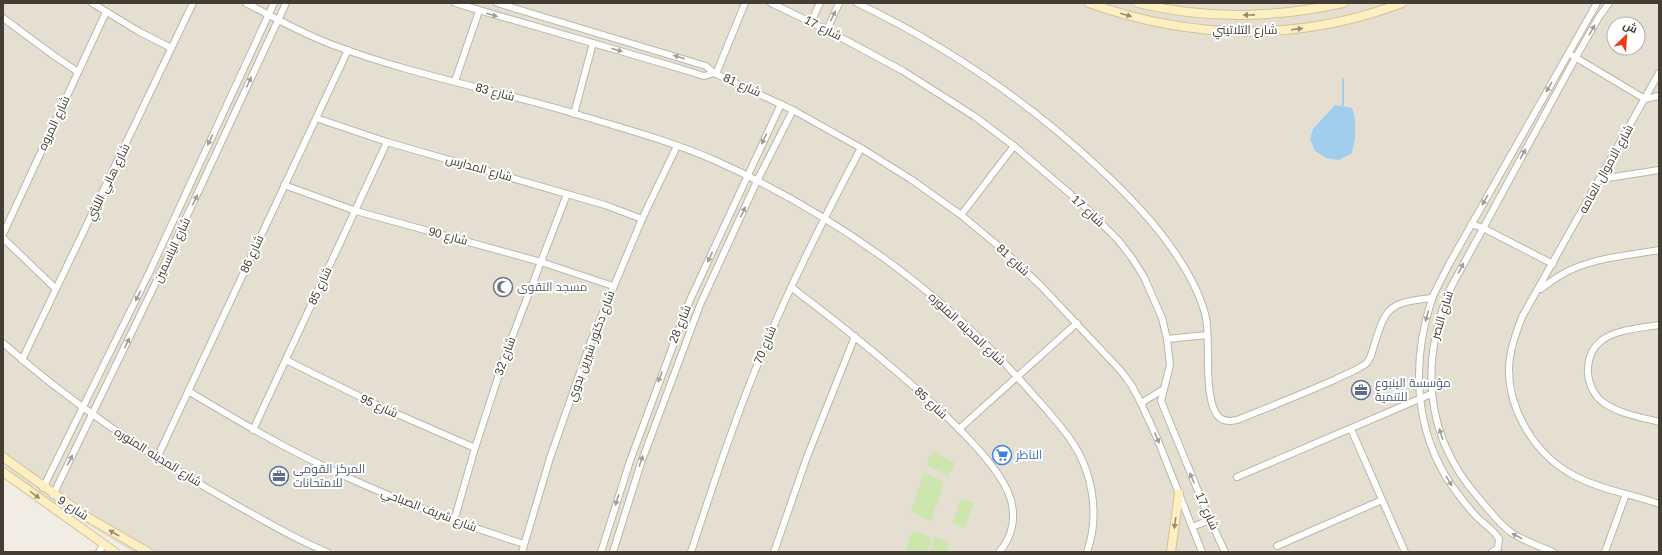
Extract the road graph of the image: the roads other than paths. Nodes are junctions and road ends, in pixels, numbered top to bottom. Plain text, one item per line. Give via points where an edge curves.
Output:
1 (92, 3) edge
2 (193, 3) edge
3 (246, 3) edge
4 (274, 3) edge
5 (286, 3) edge
6 (455, 3) edge
7 (497, 3) edge
8 (746, 3) edge
9 (771, 3) edge
10 (820, 3) edge
11 (839, 3) edge
12 (857, 3) edge
13 (1089, 3) edge
14 (1138, 3) edge
15 (1343, 3) edge
16 (1402, 3) edge
17 (1597, 3) edge
18 (1609, 3) edge
19 (479, 11) junction
20 (106, 12) junction
21 (268, 15) junction
22 (3, 18) edge
23 (545, 18) junction
24 (278, 20) junction
25 (811, 22) junction
26 (543, 29) junction
27 (827, 30) junction
28 (592, 43) junction
29 (171, 48) junction
30 (348, 50) junction
31 (1568, 53) junction
32 (1576, 57) junction
33 (78, 72) junction
34 (715, 73) junction
35 (1659, 73) edge
36 (455, 81) junction
37 (1659, 96) edge
38 (1645, 99) junction
39 (781, 104) junction
40 (793, 110) junction
41 (574, 114) junction
42 (316, 118) junction
43 (218, 121) junction
44 (229, 126) junction
45 (387, 142) junction
46 (677, 146) junction
47 (1014, 146) junction
48 (861, 148) junction
49 (1659, 170) edge
50 (746, 176) junction
51 (1601, 179) junction
52 (757, 181) junction
53 (284, 185) junction
54 (567, 194) junction
55 (356, 211) junction
56 (961, 215) junction
57 (824, 218) junction
58 (642, 219) junction
59 (1471, 224) junction
60 (1483, 228) junction
61 (3, 234) edge
62 (3, 238) edge
63 (160, 247) junction
64 (1659, 250) edge
65 (170, 253) junction
66 (541, 262) junction
67 (1553, 264) junction
68 (150, 271) junction
69 (159, 276) junction
70 (613, 286) junction
71 (791, 287) junction
72 (56, 289) junction
73 (1538, 290) junction
74 (1432, 298) junction
75 (690, 300) junction
76 (700, 305) junction
77 (1077, 323) junction
78 (1659, 326) edge
79 (1207, 334) junction
80 (855, 336) junction
81 (1168, 339) junction
82 (3, 343) edge
83 (22, 360) junction
84 (286, 360) junction
85 (1017, 377) junction
86 (1164, 389) junction
87 (188, 391) junction
88 (1431, 394) junction
89 (1420, 399) junction
90 (1141, 403) junction
91 (82, 408) junction
92 (92, 415) junction
93 (1659, 422) edge
94 (959, 429) junction
95 (1351, 429) junction
96 (253, 430) junction
97 (475, 448) junction
98 (3, 457) edge
99 (157, 458) junction
100 (1454, 464) junction
101 (1443, 470) junction
102 (3, 472) edge
103 (1237, 477) dead end
104 (43, 488) junction
105 (1179, 493) junction
106 (1626, 494) junction
107 (53, 495) junction
108 (1382, 500) junction
109 (1659, 504) edge
110 (1210, 520) junction
111 (454, 521) junction
112 (1192, 527) junction
113 (1504, 527) junction
114 (1496, 535) junction
115 (524, 544) junction
116 (1278, 546) dead end
117 (101, 548) edge
118 (318, 550) edge
119 (115, 552) edge
120 (148, 552) edge
121 (327, 552) edge
122 (522, 552) edge
123 (601, 552) edge
124 (613, 552) edge
125 (691, 552) edge
126 (774, 552) edge
127 (999, 552) edge
128 (1087, 552) edge
129 (1171, 552) edge
130 (1202, 552) edge
131 (1225, 552) edge
132 (1405, 552) edge
133 (1492, 552) edge
134 (1553, 552) edge
135 (1605, 552) edge

1 - 20 street
2 - 29 street, شارع هاني الليثي
3 - 21 street, شارع 83
4 - 21 street, شارع الياسمين
5 - 24 street, شارع الياسمين
6 - 19 street, شارع 81
7 - 23 street, شارع 81
8 - 34 street
9 - 25 street, شارع 17
10 - 25 street
27 -> 11 street
12 - 79 street via 916,33 986,76 1051,126 1113,181 1142,210 1175,253 1200,299
13 -> 16 main road, شارع التلاتيني via 1170,26 1236,32 1328,24
15 -> 14 main road, شارع التلاتيني via 1302,11 1237,16 1195,13
17 - 31 street, شارع النصر
32 -> 18 street, شارع النصر
19 -> 26 street, شارع 81
19 - 36 street
20 - 29 street
20 - 33 street, شارع المروه
21 - 24 street, شارع 83
21 - 43 street, شارع الياسمين
22 - 33 street
23 - 26 street
34 -> 23 street, شارع 81 via 706,66 690,60
24 - 30 street, شارع 83
44 -> 24 street, شارع الياسمين
25 - 27 street, شارع 17
26 - 28 street, شارع 81
27 - 47 street, شارع 17 via 941,94
28 -> 34 street, شارع 81 via 704,76
28 - 41 street
29 - 72 street, شارع هاني الليثي
30 - 36 street, شارع 83 via 420,73
30 - 42 street, شارع 86
31 - 32 street
31 -> 59 street, شارع النصر
32 - 38 street
60 -> 32 street, شارع النصر
33 - 61 street, شارع المروه
34 - 39 street, شارع 81
35 - 38 street, شارع الاموال العامه
36 - 41 street, شارع 83
37 - 38 street
38 - 51 street, شارع الاموال العامه
39 - 40 street, شارع 81
39 -> 50 street, شارع 28
40 - 48 street, شارع 81
40 - 52 street, شارع 28
41 - 46 street, شارع 83
42 - 45 street, شارع المدارس
42 - 53 street, شارع 86
43 - 44 street
43 -> 63 street, شارع الياسمين
65 -> 44 street, شارع الياسمين
45 - 54 street, شارع المدارس
45 - 55 street, شارع 85
46 - 50 street, شارع 83 via 712,159
46 - 58 street, شارع دكتور شيرين بدوي
47 - 56 street
47 - 81 street, شارع 17 via 1081,203 1123,246 1154,297
48 - 56 street, شارع 81
48 - 57 street, شارع 70
49 - 51 street
50 - 52 street, شارع المدينه المنوره
50 -> 75 street, شارع 28
51 - 67 street, شارع الاموال العامه
52 - 57 street, شارع المدينه المنوره
76 -> 52 street, شارع 28
53 - 55 street, شارع 90
53 - 87 street, شارع 86
54 - 58 street, شارع المدارس
54 - 66 street, شارع 32
55 - 66 street, شارع 90
55 - 84 street, شارع 85
56 - 77 street, شارع 81 via 1002,249
57 - 71 street, شارع 70
57 - 85 street, شارع المدينه المنوره via 926,290
58 - 70 street, شارع دكتور شيرين بدوي
59 - 60 street
59 - 74 street, شارع النصر
60 - 67 street
88 -> 60 street, شارع النصر via 1432,352 1441,310
62 - 72 street
63 - 65 street
63 - 68 street, شارع الياسمين
64 - 73 street via 1596,261 1575,268
65 - 69 street, شارع الياسمين
66 - 70 street, شارع 90
66 - 97 street, شارع 32 via 506,353
67 - 73 street, شارع الاموال العامه
68 - 69 street
68 -> 91 street, شارع الياسمين
92 -> 69 street, شارع الياسمين
70 - 115 street, شارع دكتور شيرين بدوي via 550,458
71 - 80 street, شارع 85
71 - 125 street, شارع 70 via 743,400
72 - 83 street, شارع هاني الليثي
73 - 106 street, شارع الاموال العامه via 1522,317 1513,341 1509,367 1511,393 1519,418 1533,441 1552,461 1575,476
74 - 79 street via 1408,301 1391,308 1380,323 1366,365 1237,420 1223,420 1214,409 1210,396
74 -> 89 street, شارع النصر via 1420,349
75 - 76 street
75 -> 123 street, شارع 28 via 630,460
124 -> 76 street, شارع 28 via 640,463
77 - 85 street
77 - 90 street, شارع 81 via 1121,371
78 - 93 street via 1617,332 1608,336 1594,349 1588,368 1591,387 1603,403 1633,416
79 - 81 street
80 - 94 street, شارع 85
80 - 126 street via 807,457
81 - 86 street, شارع 17 via 1170,365
82 - 83 street, شارع المدينه المنوره
83 - 91 street, شارع المدينه المنوره
84 - 96 street, شارع 85
84 - 97 street, شارع 95 via 379,406
85 - 94 street
85 - 128 street, شارع المدينه المنوره via 1071,440 1086,470 1091,486 1093,520
86 - 90 street
110 -> 86 street, شارع 17 via 1165,413 1161,401
87 - 96 street, شارع شريف الصباحي
87 - 99 street, شارع 86
88 - 89 street
100 -> 88 street, شارع النصر via 1439,429
89 - 95 street
89 - 101 street, شارع النصر via 1428,436
90 -> 105 street, شارع 81
91 - 92 street, شارع المدينه المنوره
91 - 104 street, شارع الياسمين
92 - 99 street, شارع المدينه المنوره
107 -> 92 street, شارع الياسمين
94 - 127 street, شارع 85 via 990,465 1008,492 1012,503 1012,527
95 - 103 street
95 - 108 street
96 - 111 street, شارع شريف الصباحي via 338,473
97 - 111 street, شارع 32
98 - 104 main road, شارع 9
99 - 118 street, شارع المدينه المنوره
100 - 101 street
100 - 113 street, شارع النصر via 1472,491
101 -> 114 street, شارع النصر via 1467,506
102 -> 117 main road, شارع 9
104 - 107 main road, شارع 9
105 - 112 street, شارع 81
105 -> 129 main road
106 - 109 street, شارع الاموال العامه
106 - 135 street
120 -> 107 main road, شارع 9
108 - 116 street
108 - 132 street
110 - 112 street
110 - 131 street, شارع 17
111 - 115 street, شارع شريف الصباحي
112 - 130 street, شارع 81
113 - 114 street
134 -> 113 street, شارع النصر via 1516,536
114 - 133 street via 1498,548
115 - 122 street, شارع دكتور شيرين بدوي
117 - 119 main road, شارع 9
118 - 121 street, شارع المدينه المنوره

